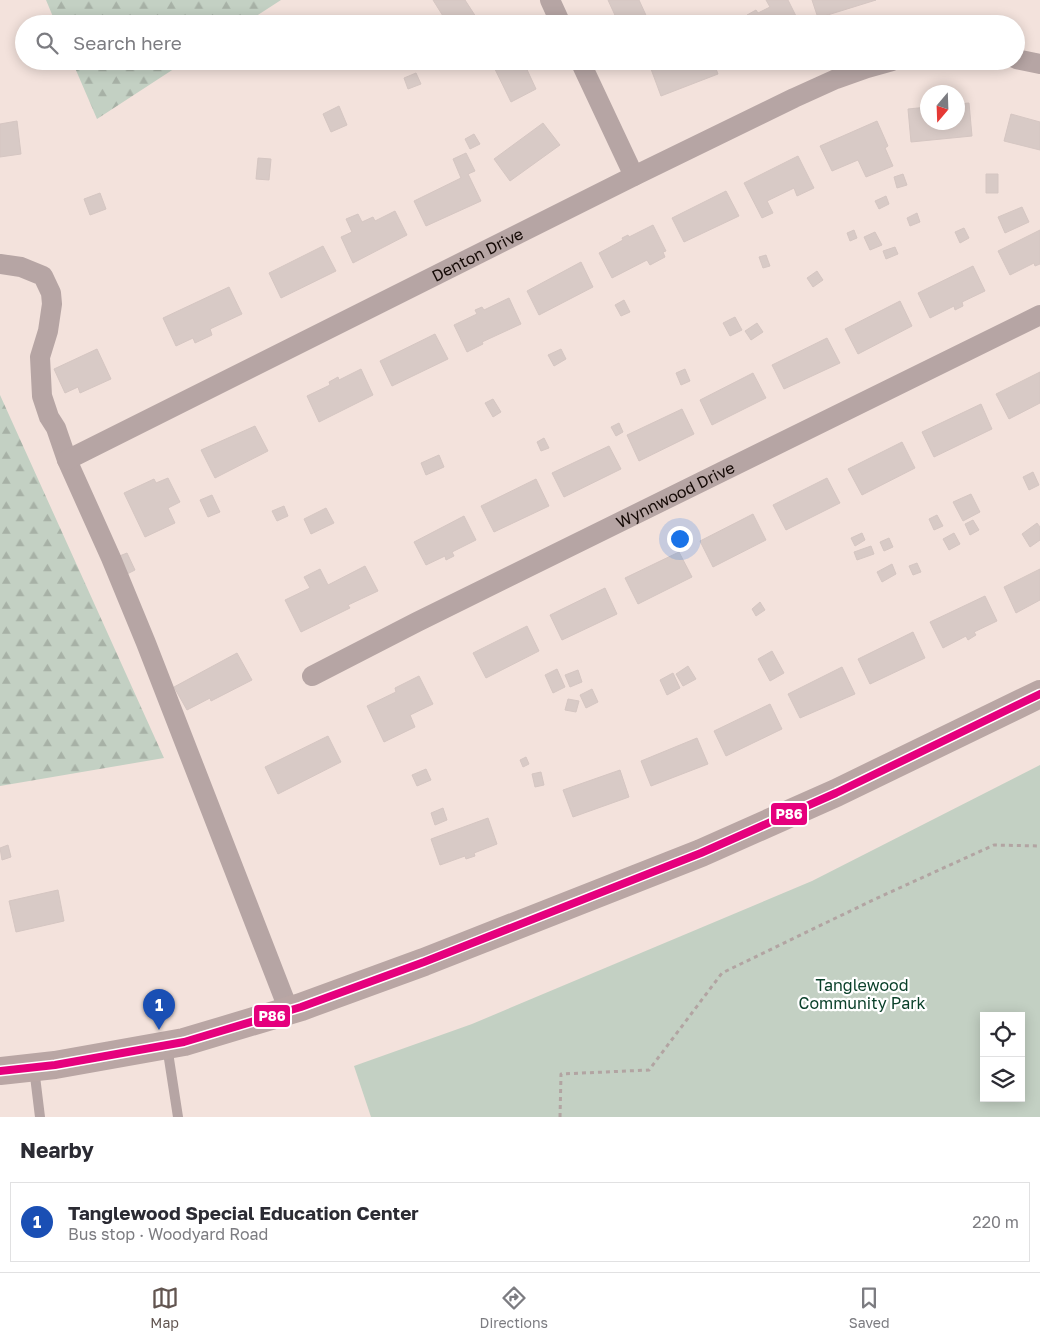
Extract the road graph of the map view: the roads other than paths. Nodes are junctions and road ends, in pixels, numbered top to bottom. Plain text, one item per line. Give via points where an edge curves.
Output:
1 (550, 0) edge
2 (558, 15) edge
3 (1025, 61) edge
4 (1040, 64) edge
5 (584, 70) edge
6 (861, 70) edge
7 (634, 176) junction
8 (0, 264) edge
9 (1040, 315) edge
10 (67, 460) junction
11 (312, 676) dead end
12 (1040, 694) edge
13 (289, 1011) junction
14 (166, 1045) junction
15 (34, 1067) junction
16 (0, 1071) edge
17 (40, 1117) edge
18 (178, 1117) edge

1 - 2 street
3 - 4 street
5 - 7 street
6 - 7 street, Denton Drive via 836,79
7 - 10 street, Denton Drive
8 - 10 street via 21,267 43,276 51,294 48,331 40,357 40,383 49,417
9 - 11 street, Wynnwood Drive
10 - 13 street via 125,592
12 - 13 main road via 836,793 701,853
13 - 14 main road
14 - 15 main road
14 - 18 lane
15 - 16 main road
15 - 17 lane

